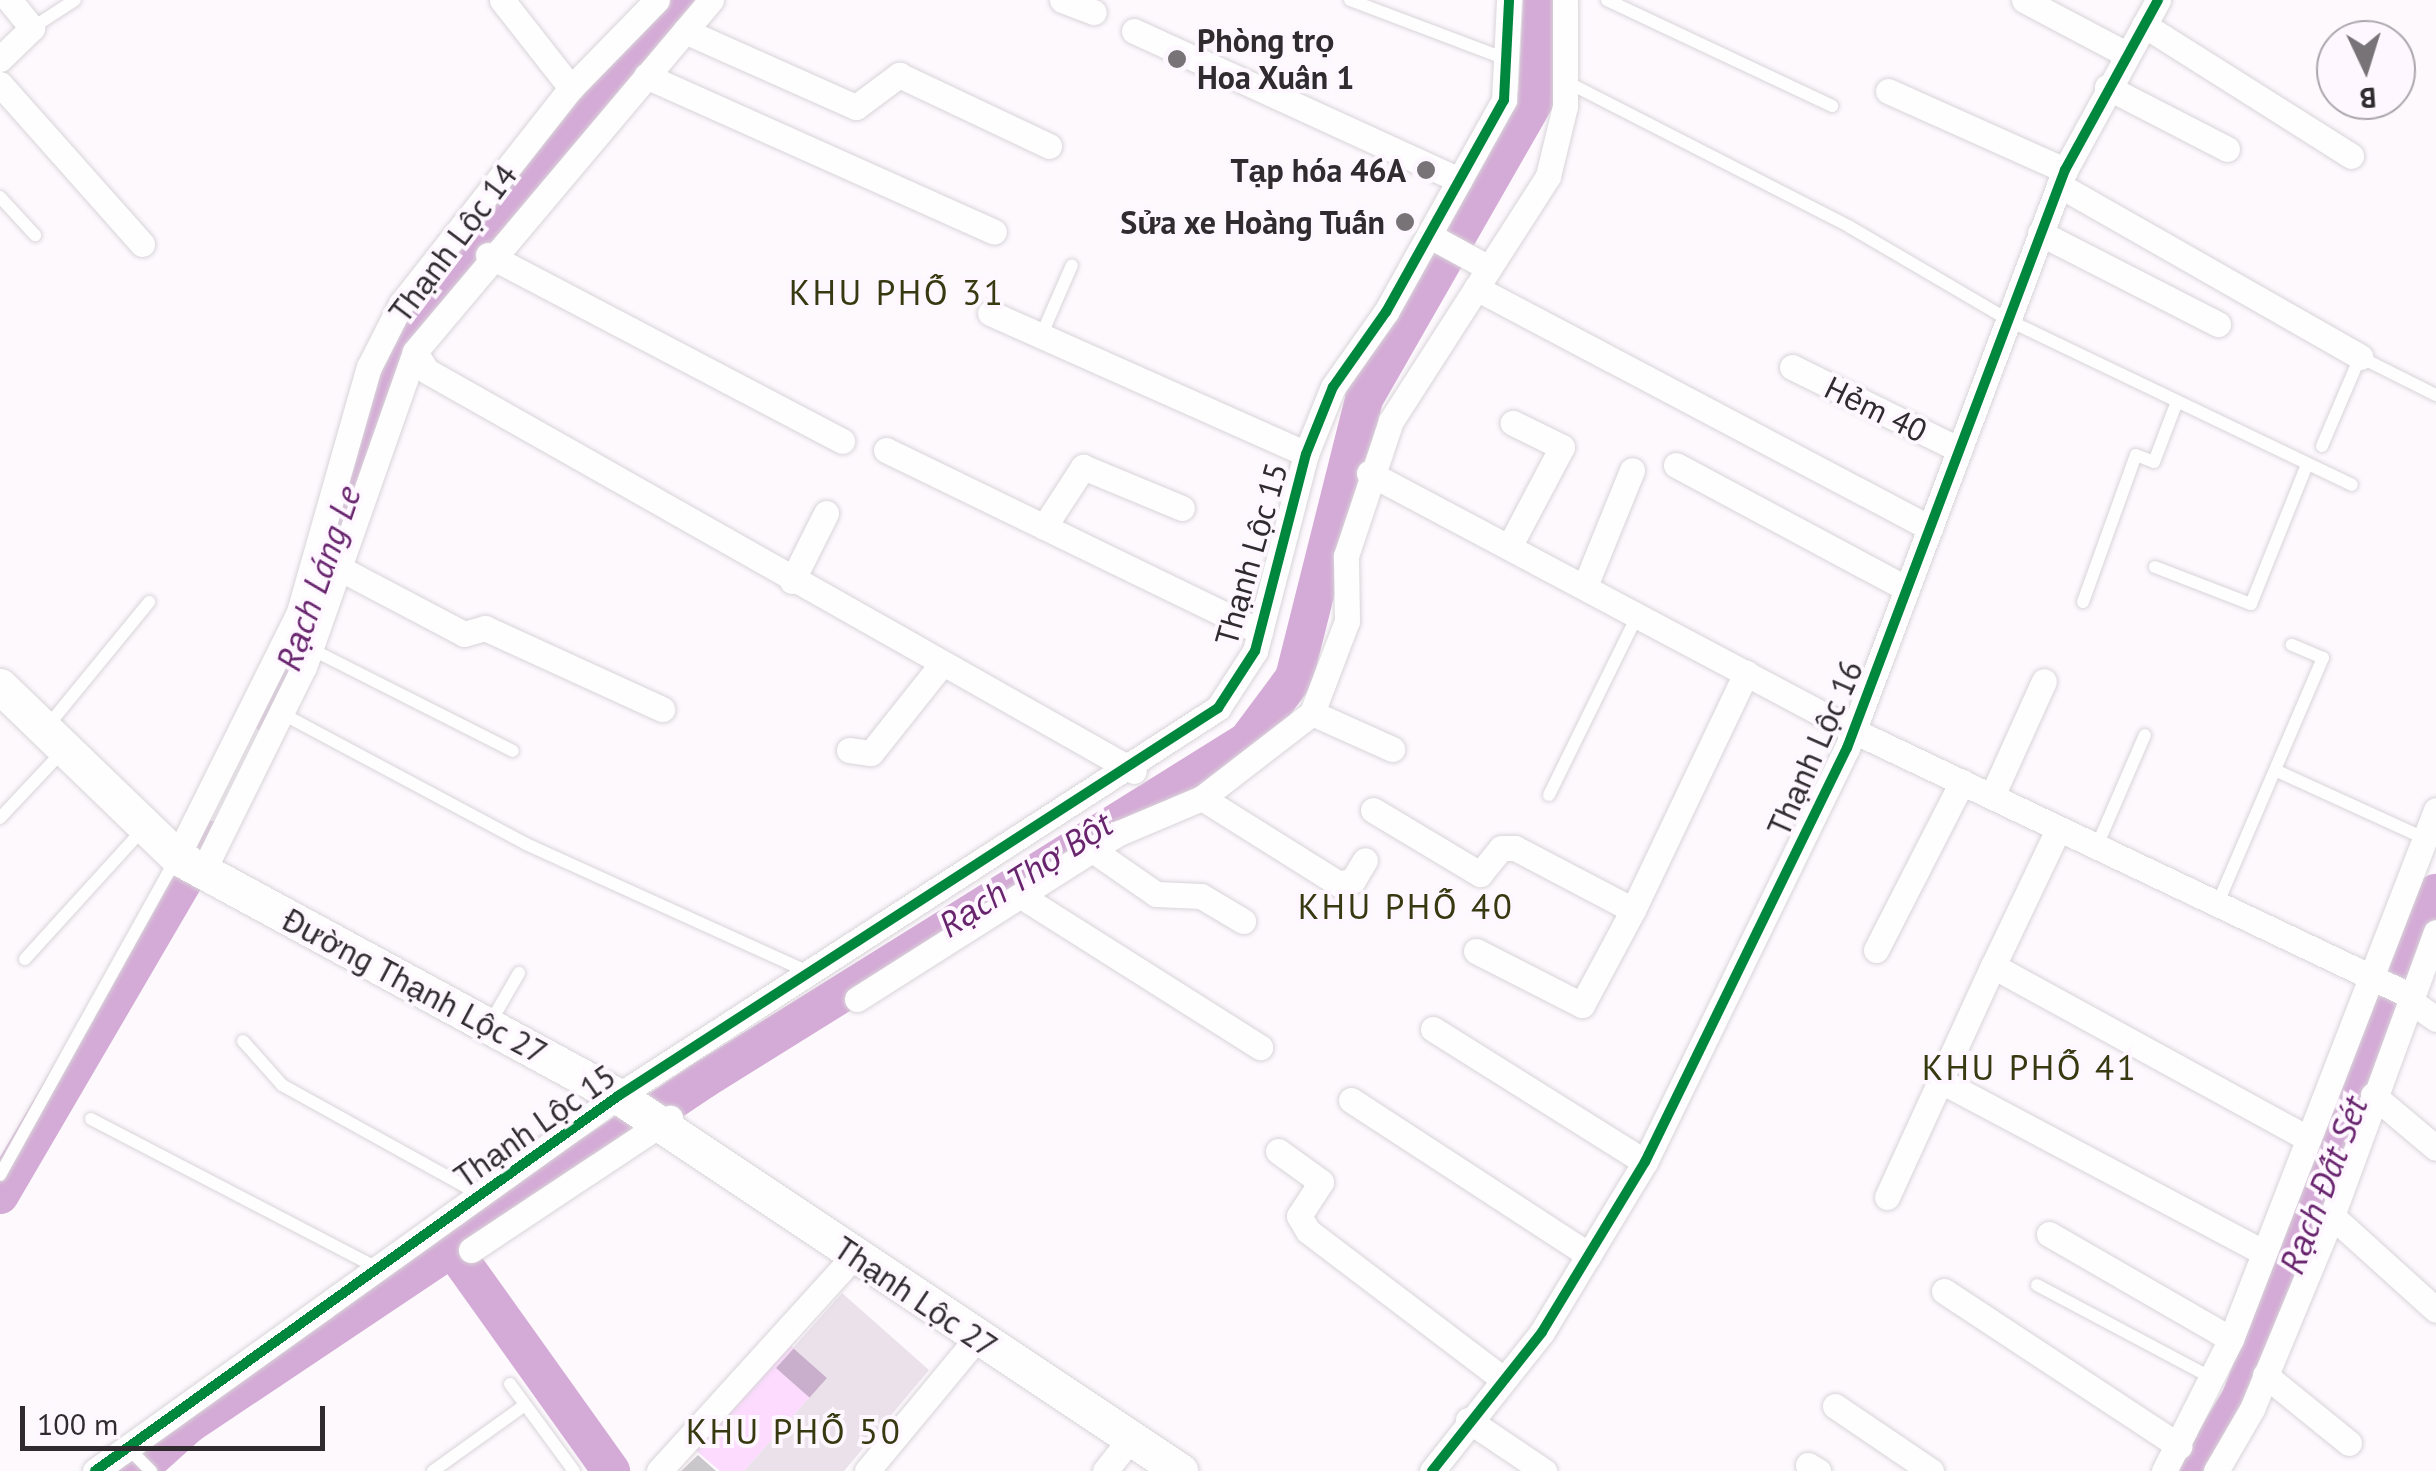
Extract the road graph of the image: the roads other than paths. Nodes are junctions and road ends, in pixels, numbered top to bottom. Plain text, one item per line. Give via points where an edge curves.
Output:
1 (9, 0) edge
2 (74, 0) edge
3 (502, 0) edge
4 (657, 0) edge
5 (710, 0) edge
6 (1062, 0) edge
7 (1350, 0) edge
8 (1508, 0) edge
9 (1565, 0) edge
10 (1606, 0) edge
11 (2024, 0) edge
12 (2158, 0) edge
13 (1094, 12) dead end
14 (2144, 24) junction
15 (32, 28) junction
16 (686, 31) junction
17 (1134, 31) dead end
18 (2126, 54) junction
19 (0, 59) edge
20 (1506, 59) junction
21 (646, 76) junction
22 (1565, 81) junction
23 (0, 84) edge
24 (2106, 87) junction
25 (571, 88) junction
26 (1888, 91) dead end
27 (1832, 106) dead end
28 (1048, 146) dead end
29 (2227, 149) dead end
30 (2351, 156) dead end
31 (2062, 178) junction
32 (1460, 180) junction
33 (0, 197) edge
34 (474, 210) junction
35 (994, 232) dead end
36 (2040, 233) junction
37 (36, 235) dead end
38 (1430, 236) junction
39 (142, 244) dead end
40 (496, 246) junction
41 (1072, 265) dead end
42 (1482, 278) junction
43 (990, 313) dead end
44 (2010, 321) junction
45 (2218, 324) dead end
46 (1041, 336) junction
47 (415, 352) junction
48 (2360, 357) junction
49 (1792, 367) dead end
50 (2436, 395) edge
51 (2176, 404) junction
52 (1513, 423) dead end
53 (842, 441) dead end
54 (2322, 446) dead end
55 (886, 450) dead end
56 (1960, 450) junction
57 (1306, 454) junction
58 (1676, 466) dead end
59 (2307, 466) junction
60 (1632, 470) dead end
61 (1369, 473) junction
62 (2352, 484) dead end
63 (1182, 508) dead end
64 (826, 513) dead end
65 (1044, 528) junction
66 (1930, 528) junction
67 (1509, 546) junction
68 (339, 568) junction
69 (2156, 568) dead end
70 (792, 580) junction
71 (1584, 586) junction
72 (1907, 589) junction
73 (149, 602) dead end
74 (2082, 602) dead end
75 (1637, 616) junction
76 (1260, 632) junction
77 (2292, 645) dead end
78 (311, 649) junction
79 (941, 664) junction
80 (1746, 673) junction
81 (2044, 681) dead end
82 (0, 686) edge
83 (662, 709) dead end
84 (281, 713) junction
85 (1312, 713) junction
86 (1854, 730) junction
87 (2145, 735) dead end
88 (55, 740) junction
89 (1392, 749) dead end
90 (849, 750) dead end
91 (513, 751) dead end
92 (1134, 770) junction
93 (2278, 771) junction
94 (1962, 782) junction
95 (1550, 795) dead end
96 (1992, 796) junction
97 (1202, 798) junction
98 (1373, 810) dead end
99 (2436, 810) edge
100 (0, 818) edge
101 (146, 826) junction
102 (2058, 830) junction
103 (2424, 838) junction
104 (2096, 848) junction
105 (1094, 850) junction
106 (1365, 860) dead end
107 (192, 867) junction
108 (956, 884) junction
109 (1021, 896) junction
110 (2217, 905) junction
111 (1633, 910) junction
112 (982, 921) junction
113 (1242, 922) dead end
114 (2436, 932) edge
115 (853, 950) junction
116 (1876, 950) dead end
117 (1476, 951) dead end
118 (25, 959) dead end
119 (1993, 966) junction
120 (519, 973) dead end
121 (814, 975) junction
122 (2373, 981) junction
123 (881, 985) junction
124 (2410, 997) junction
125 (858, 999) dead end
126 (2436, 1020) edge
127 (489, 1025) junction
128 (1434, 1029) dead end
129 (242, 1041) dead end
130 (1260, 1048) dead end
131 (1940, 1081) junction
132 (2373, 1095) junction
133 (1351, 1100) dead end
134 (645, 1114) junction
135 (91, 1119) dead end
136 (2307, 1138) junction
137 (2436, 1148) edge
138 (1278, 1151) dead end
139 (1645, 1162) junction
140 (0, 1175) edge
141 (479, 1194) junction
142 (1887, 1197) dead end
143 (2332, 1216) junction
144 (2049, 1234) dead end
145 (470, 1250) dead end
146 (2264, 1253) junction
147 (1589, 1255) junction
148 (854, 1256) junction
149 (376, 1268) junction
150 (2037, 1284) dead end
151 (1944, 1291) dead end
152 (2436, 1310) edge
153 (977, 1338) junction
154 (2231, 1339) junction
155 (2265, 1374) junction
156 (1503, 1378) junction
157 (2214, 1379) junction
158 (510, 1384) dead end
159 (525, 1405) junction
160 (1834, 1406) dead end
161 (1468, 1420) junction
162 (1131, 1438) junction
163 (2349, 1443) dead end
164 (2179, 1446) junction
165 (130, 1450) junction
166 (95, 1471) edge
167 (151, 1471) edge
168 (433, 1471) edge
169 (574, 1471) edge
170 (660, 1471) edge
171 (867, 1471) edge
172 (1105, 1471) edge
173 (1180, 1471) edge
174 (1432, 1471) edge
175 (1544, 1471) edge
176 (1931, 1471) edge
177 (2164, 1471) edge
178 (2216, 1471) edge

1 - 15 street
2 - 15 lane
3 - 25 street
4 - 25 street, Thạnh Lộc 14
5 - 16 street, Thạnh Lộc 14
6 - 13 street
7 - 20 lane
8 - 20 street, Thạnh Lộc 15
9 - 22 street
10 - 27 lane
11 - 18 street
12 - 14 street, Thạnh Lộc 16
14 - 18 street, Thạnh Lộc 16
14 - 30 street
15 - 19 street
16 - 21 street, Thạnh Lộc 14
16 - 28 street via 856,108 899,75
17 - 32 street
18 - 24 street, Thạnh Lộc 16
20 - 32 street, Thạnh Lộc 15 via 1504,100
21 - 35 street
21 - 40 street, Thạnh Lộc 14
22 - 42 street via 1548,176
22 - 44 lane via 1850,227
23 - 39 street
24 - 29 street
24 - 31 street, Thạnh Lộc 16
25 - 34 street, Thạnh Lộc 14
26 - 31 street
31 - 36 street, Thạnh Lộc 16
31 - 48 street
32 - 38 street, Thạnh Lộc 15
33 - 37 lane
34 - 40 street
34 - 107 street, Thạnh Lộc 14 via 401,304 370,367 298,612
36 - 44 street, Thạnh Lộc 16
36 - 45 street
38 - 42 street
38 - 57 street, Thạnh Lộc 15 via 1333,387
40 - 47 street, Thạnh Lộc 14
40 - 53 street
41 - 46 lane
42 - 61 street via 1390,420
42 - 66 street
43 - 46 street
44 - 51 lane
44 - 56 street, Thạnh Lộc 16
46 - 57 street
47 - 68 street, Thạnh Lộc 14
47 - 70 street, Thạnh Lộc 14 via 427,371
48 - 50 lane
48 - 54 lane
49 - 56 street, Hẻm 40
51 - 59 lane
51 - 74 lane via 2154,462 2136,455
52 - 67 street via 1562,448
55 - 65 street
56 - 66 street, Thạnh Lộc 16
57 - 76 street, Thạnh Lộc 15
58 - 72 street
59 - 62 lane
59 - 69 lane via 2251,604
60 - 71 street
61 - 67 street
61 - 85 street via 1346,556 1347,621
63 - 65 street via 1083,467
64 - 70 street
65 - 76 street
66 - 72 street, Thạnh Lộc 16
67 - 71 street
68 - 78 street, Thạnh Lộc 14
68 - 83 street via 464,634 485,628
70 - 79 street, Thạnh Lộc 14
71 - 75 street
72 - 86 street, Thạnh Lộc 16
73 - 88 lane
75 - 80 street
75 - 95 lane
76 - 92 street, Thạnh Lộc 15 via 1218,708
77 - 93 lane via 2323,658
78 - 84 street, Thạnh Lộc 14
78 - 91 lane
79 - 90 street via 871,754
79 - 92 street, Thạnh Lộc 14
80 - 86 street
80 - 111 street
81 - 96 street
82 - 88 street, Đường Thạnh Lộc 27
84 - 107 street, Thạnh Lộc 14
84 - 121 lane via 526,844
85 - 89 street
85 - 97 street
86 - 94 street
86 - 139 street, Thạnh Lộc 16
87 - 104 lane
88 - 100 lane
88 - 101 street, Đường Thạnh Lộc 27
92 - 108 street, Thạnh Lộc 15
93 - 103 lane
93 - 110 lane
94 - 96 street
94 - 116 street
96 - 102 street
97 - 105 street
97 - 106 street via 1338,884 1353,880
98 - 111 street via 1480,874 1501,848 1515,848
99 - 103 street
101 - 107 street, Đường Thạnh Lộc 27
101 - 118 lane
102 - 104 street
102 - 119 street
103 - 122 street
104 - 110 street
105 - 109 street
105 - 113 street via 1156,894 1202,896
107 - 127 street, Đường Thạnh Lộc 27
107 - 140 lane
108 - 112 street
108 - 115 street, Thạnh Lộc 15
109 - 112 street
109 - 130 street
110 - 122 street
111 - 117 street via 1582,1005
112 - 123 street
114 - 124 street
115 - 121 street, Thạnh Lộc 15
115 - 123 street
119 - 131 street
119 - 136 street
120 - 127 lane
121 - 134 street, Thạnh Lộc 15
122 - 124 street
122 - 136 street
123 - 125 street
124 - 126 street
124 - 132 street
127 - 134 street, Đường Thạnh Lộc 27
128 - 139 street
129 - 141 lane via 282,1085
131 - 142 street
131 - 146 street
132 - 137 street
132 - 143 street
133 - 147 street
134 - 141 street, Thạnh Lộc 15
134 - 145 street, Thạnh Lộc 15
134 - 148 street, Thạnh Lộc 27
135 - 149 lane
136 - 146 street
138 - 156 street via 1321,1182 1299,1216 1308,1231
139 - 147 street, Thạnh Lộc 16
141 - 149 street, Thạnh Lộc 15
143 - 152 street
143 - 155 street
144 - 154 street
146 - 154 street
147 - 156 street, Thạnh Lộc 16
148 - 153 street, Thạnh Lộc 27
148 - 170 street
149 - 165 street, Thạnh Lộc 15
150 - 157 lane
151 - 164 street
153 - 162 street, Thạnh Lộc 27
153 - 171 street
154 - 157 street
155 - 163 street
155 - 178 street
156 - 161 street, Thạnh Lộc 16
157 - 164 street
158 - 159 lane
159 - 168 lane
159 - 169 lane
160 - 176 street
161 - 174 street, Thạnh Lộc 16
161 - 175 street
162 - 172 street
162 - 173 street, Thạnh Lộc 27
164 - 177 street
165 - 166 street, Thạnh Lộc 15
165 - 167 lane

